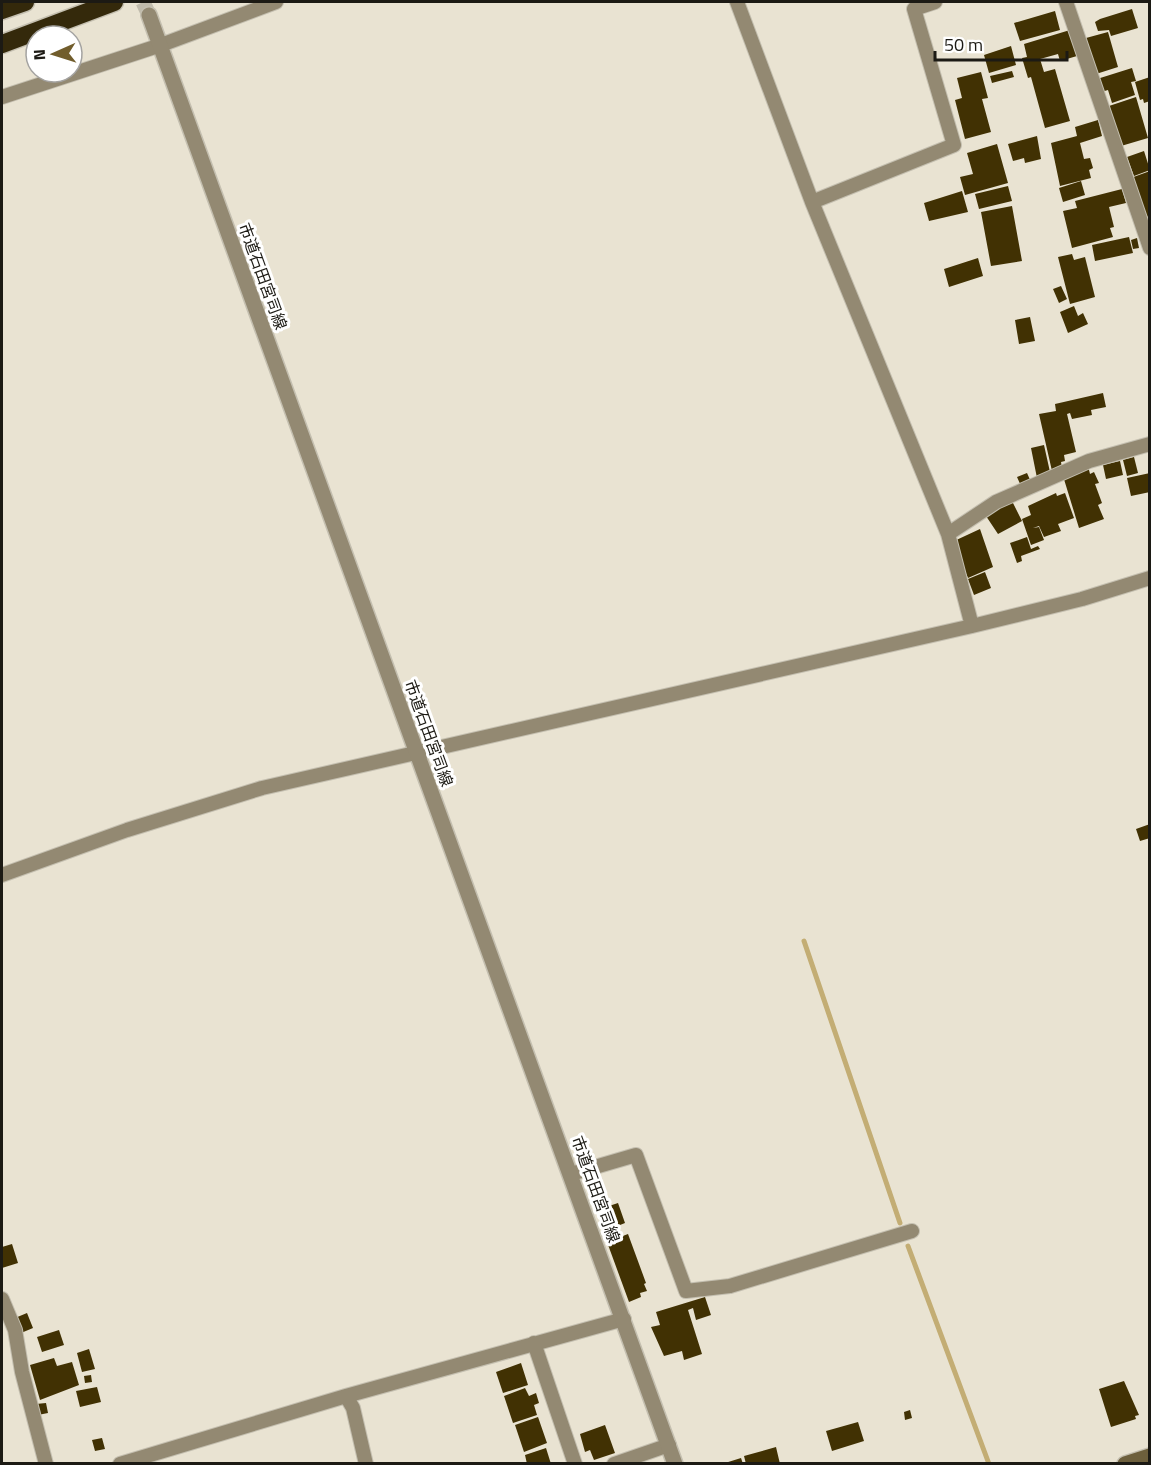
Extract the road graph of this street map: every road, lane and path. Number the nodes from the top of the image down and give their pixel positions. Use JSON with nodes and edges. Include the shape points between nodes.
{"nodes":[{"id":1,"x":25,"y":2,"type":"edge"},
{"id":2,"x":114,"y":2,"type":"edge"},
{"id":3,"x":276,"y":2,"type":"edge"},
{"id":4,"x":738,"y":2,"type":"edge"},
{"id":5,"x":935,"y":2,"type":"edge"},
{"id":6,"x":1066,"y":2,"type":"edge"},
{"id":7,"x":2,"y":10,"type":"edge"},
{"id":8,"x":149,"y":15,"type":"tunnel mouth"},
{"id":9,"x":2,"y":44,"type":"edge"},
{"id":10,"x":160,"y":45,"type":"junction"},
{"id":11,"x":2,"y":97,"type":"edge"},
{"id":12,"x":812,"y":202,"type":"junction"},
{"id":13,"x":1145,"y":225,"type":"edge"},
{"id":14,"x":1149,"y":248,"type":"edge"},
{"id":15,"x":1149,"y":444,"type":"edge"},
{"id":16,"x":948,"y":534,"type":"junction"},
{"id":17,"x":1149,"y":578,"type":"edge"},
{"id":18,"x":972,"y":626,"type":"junction"},
{"id":19,"x":416,"y":752,"type":"junction"},
{"id":20,"x":2,"y":875,"type":"edge"},
{"id":21,"x":571,"y":1174,"type":"junction"},
{"id":22,"x":912,"y":1231,"type":"dead end"},
{"id":23,"x":2,"y":1299,"type":"edge"},
{"id":24,"x":624,"y":1319,"type":"junction"},
{"id":25,"x":8,"y":1332,"type":"edge"},
{"id":26,"x":534,"y":1343,"type":"junction"},
{"id":27,"x":346,"y":1396,"type":"junction"},
{"id":28,"x":669,"y":1445,"type":"junction"},
{"id":29,"x":1149,"y":1456,"type":"edge"},
{"id":30,"x":46,"y":1464,"type":"edge"},
{"id":31,"x":120,"y":1464,"type":"edge"},
{"id":32,"x":366,"y":1464,"type":"edge"},
{"id":33,"x":575,"y":1464,"type":"edge"},
{"id":34,"x":614,"y":1464,"type":"edge"},
{"id":35,"x":675,"y":1464,"type":"edge"},
{"id":36,"x":1125,"y":1464,"type":"edge"}],
"edges":[{"from":1,"to":7,"type":"highway"},
{"from":2,"to":9,"type":"highway"},
{"from":3,"to":10,"type":"street"},
{"from":4,"to":12,"type":"street"},
{"from":5,"to":12,"type":"street","via":[[914,9],[954,145]]},
{"from":6,"to":13,"type":"street"},
{"from":8,"to":10,"type":"street","name":"市道石田宮司線"},
{"from":10,"to":11,"type":"street"},
{"from":10,"to":19,"type":"street","name":"市道石田宮司線"},
{"from":12,"to":16,"type":"street"},
{"from":13,"to":14,"type":"street"},
{"from":15,"to":16,"type":"street","via":[[1078,465],[996,502]]},
{"from":16,"to":18,"type":"street"},
{"from":17,"to":18,"type":"street"},
{"from":18,"to":19,"type":"street"},
{"from":19,"to":20,"type":"street","via":[[262,788]]},
{"from":19,"to":21,"type":"street","name":"市道石田宮司線"},
{"from":21,"to":22,"type":"street","via":[[636,1155],[686,1291],[730,1286]]},
{"from":21,"to":24,"type":"street","name":"市道石田宮司線"},
{"from":23,"to":25,"type":"street"},
{"from":24,"to":26,"type":"street"},
{"from":24,"to":28,"type":"street","name":"市道石田宮司線"},
{"from":25,"to":30,"type":"street"},
{"from":26,"to":27,"type":"street"},
{"from":26,"to":33,"type":"street"},
{"from":27,"to":31,"type":"street"},
{"from":27,"to":32,"type":"street"},
{"from":28,"to":34,"type":"street"},
{"from":28,"to":35,"type":"street","name":"市道石田宮司線"},
{"from":29,"to":36,"type":"main road"}]}
